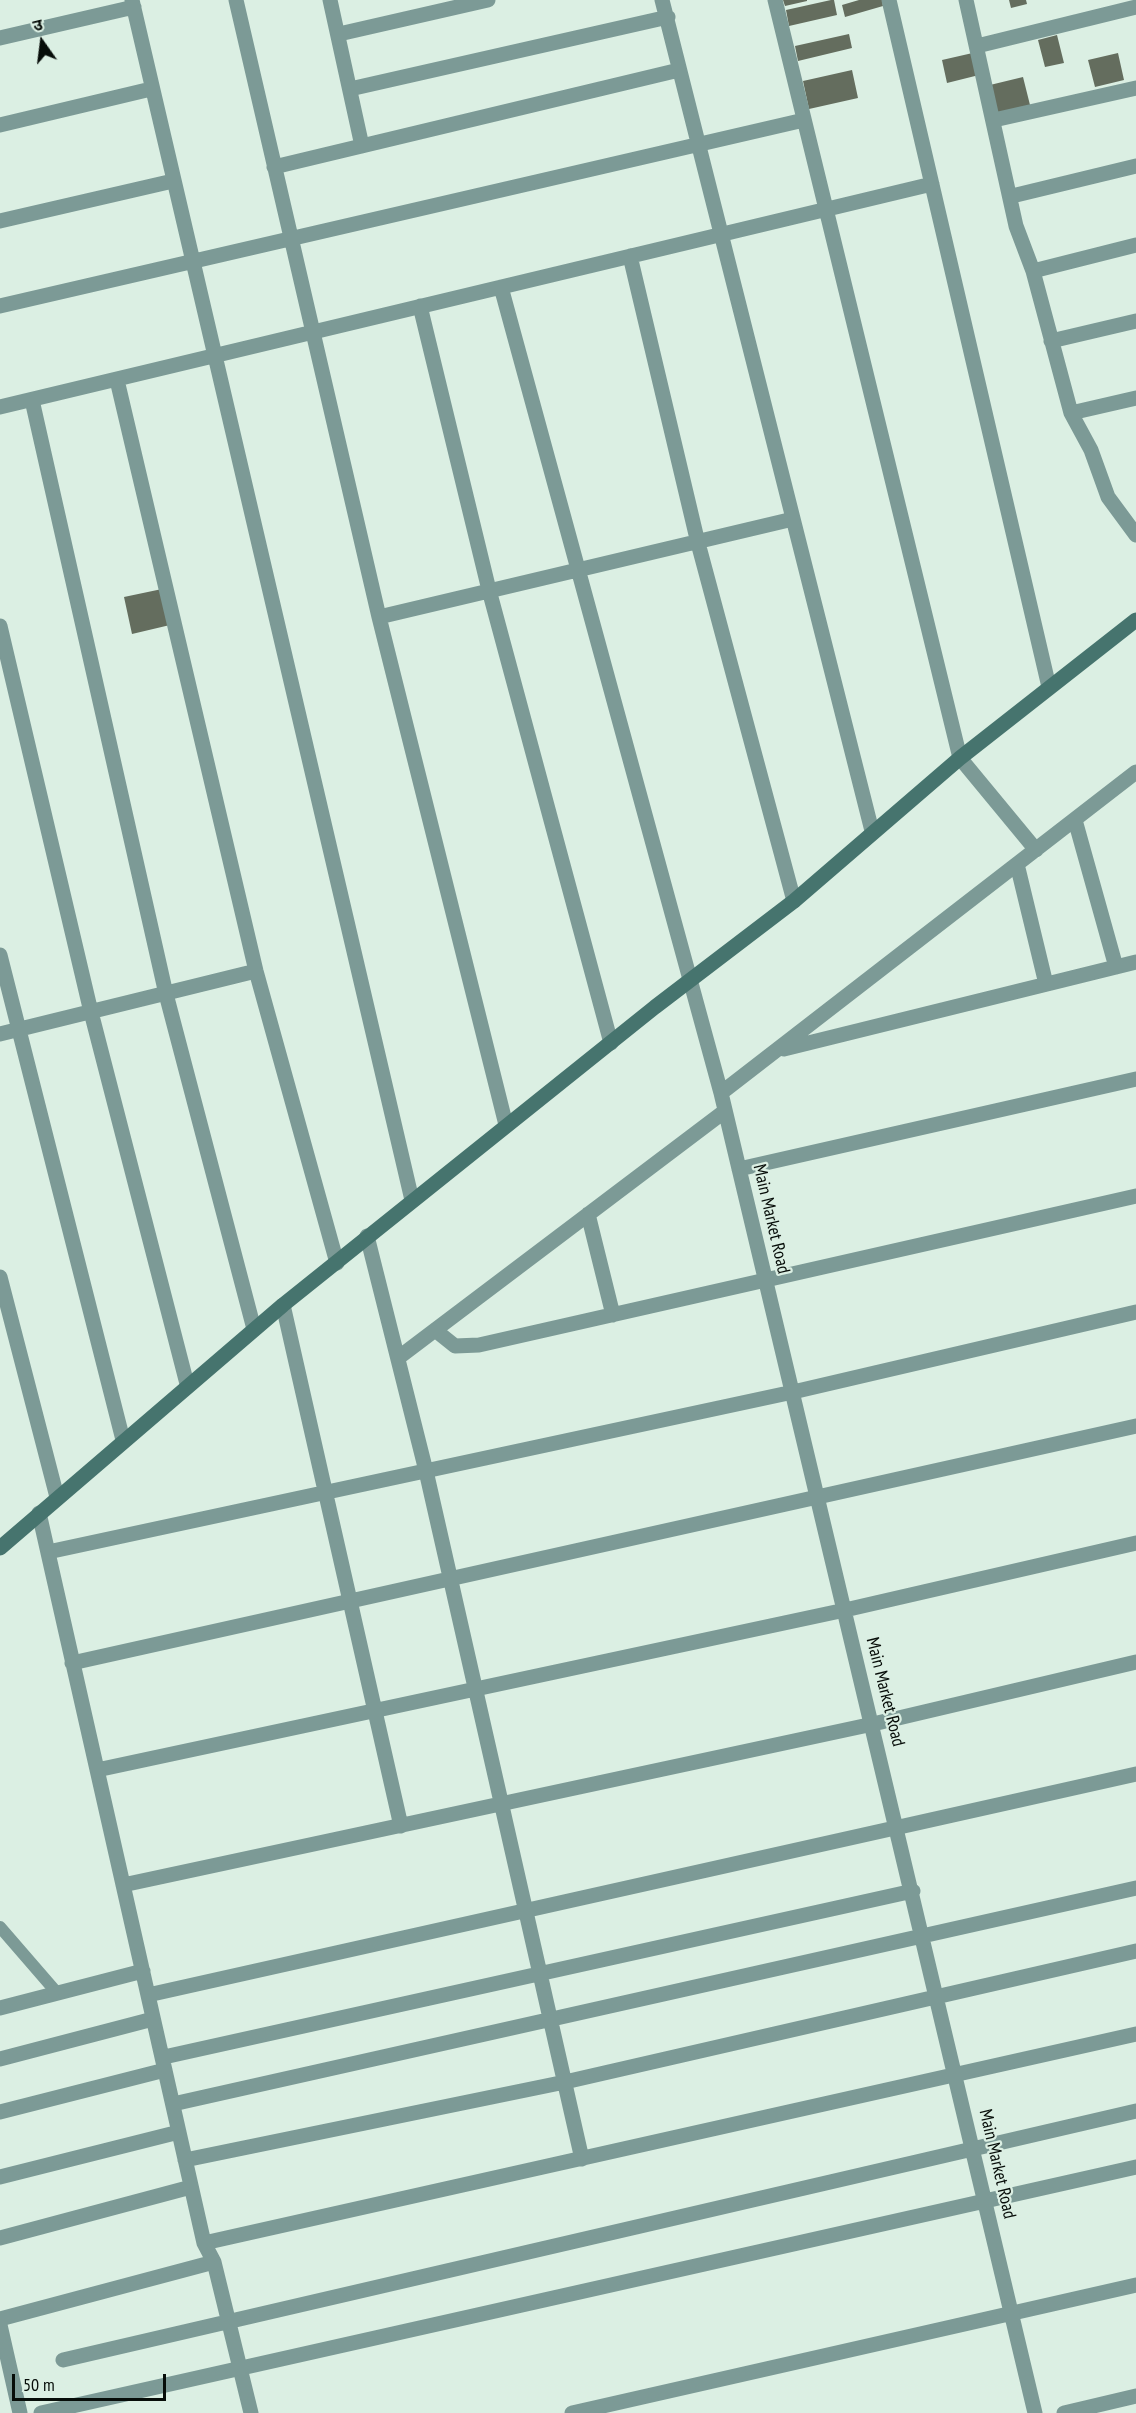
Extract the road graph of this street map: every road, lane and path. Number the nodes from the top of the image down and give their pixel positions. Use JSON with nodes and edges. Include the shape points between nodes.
{"nodes":[{"id":1,"x":236,"y":0,"type":"edge"},
{"id":2,"x":330,"y":0,"type":"edge"},
{"id":3,"x":488,"y":0,"type":"edge"},
{"id":4,"x":662,"y":0,"type":"edge"},
{"id":5,"x":775,"y":0,"type":"edge"},
{"id":6,"x":890,"y":0,"type":"edge"},
{"id":7,"x":966,"y":0,"type":"edge"},
{"id":8,"x":133,"y":4,"type":"edge"},
{"id":9,"x":1136,"y":8,"type":"edge"},
{"id":10,"x":668,"y":17,"type":"junction"},
{"id":11,"x":339,"y":34,"type":"junction"},
{"id":12,"x":0,"y":38,"type":"edge"},
{"id":13,"x":976,"y":46,"type":"junction"},
{"id":14,"x":679,"y":70,"type":"junction"},
{"id":15,"x":1136,"y":88,"type":"edge"},
{"id":16,"x":151,"y":89,"type":"junction"},
{"id":17,"x":350,"y":90,"type":"junction"},
{"id":18,"x":804,"y":120,"type":"junction"},
{"id":19,"x":994,"y":120,"type":"junction"},
{"id":20,"x":0,"y":125,"type":"edge"},
{"id":21,"x":698,"y":145,"type":"junction"},
{"id":22,"x":362,"y":146,"type":"junction"},
{"id":23,"x":1136,"y":166,"type":"edge"},
{"id":24,"x":274,"y":167,"type":"junction"},
{"id":25,"x":173,"y":181,"type":"junction"},
{"id":26,"x":932,"y":184,"type":"junction"},
{"id":27,"x":1012,"y":196,"type":"junction"},
{"id":28,"x":826,"y":209,"type":"junction"},
{"id":29,"x":0,"y":221,"type":"edge"},
{"id":30,"x":721,"y":234,"type":"junction"},
{"id":31,"x":291,"y":238,"type":"junction"},
{"id":32,"x":1136,"y":245,"type":"edge"},
{"id":33,"x":630,"y":256,"type":"junction"},
{"id":34,"x":192,"y":261,"type":"junction"},
{"id":35,"x":1033,"y":271,"type":"junction"},
{"id":36,"x":501,"y":287,"type":"junction"},
{"id":37,"x":0,"y":306,"type":"edge"},
{"id":38,"x":420,"y":306,"type":"junction"},
{"id":39,"x":1136,"y":321,"type":"edge"},
{"id":40,"x":313,"y":332,"type":"junction"},
{"id":41,"x":1051,"y":341,"type":"junction"},
{"id":42,"x":214,"y":355,"type":"junction"},
{"id":43,"x":117,"y":380,"type":"junction"},
{"id":44,"x":1136,"y":398,"type":"edge"},
{"id":45,"x":32,"y":400,"type":"junction"},
{"id":46,"x":0,"y":407,"type":"edge"},
{"id":47,"x":1071,"y":413,"type":"junction"},
{"id":48,"x":793,"y":519,"type":"junction"},
{"id":49,"x":1136,"y":535,"type":"edge"},
{"id":50,"x":698,"y":543,"type":"junction"},
{"id":51,"x":578,"y":570,"type":"junction"},
{"id":52,"x":489,"y":590,"type":"junction"},
{"id":53,"x":379,"y":617,"type":"junction"},
{"id":54,"x":1136,"y":620,"type":"edge"},
{"id":55,"x":0,"y":626,"type":"edge"},
{"id":56,"x":1049,"y":687,"type":"junction"},
{"id":57,"x":960,"y":758,"type":"junction"},
{"id":58,"x":1136,"y":772,"type":"edge"},
{"id":59,"x":1075,"y":820,"type":"junction"},
{"id":60,"x":872,"y":831,"type":"junction"},
{"id":61,"x":1036,"y":850,"type":"junction"},
{"id":62,"x":1017,"y":864,"type":"junction"},
{"id":63,"x":794,"y":900,"type":"junction"},
{"id":64,"x":0,"y":956,"type":"edge"},
{"id":65,"x":1136,"y":962,"type":"edge"},
{"id":66,"x":1116,"y":967,"type":"junction"},
{"id":67,"x":256,"y":971,"type":"junction"},
{"id":68,"x":690,"y":981,"type":"junction"},
{"id":69,"x":1046,"y":984,"type":"junction"},
{"id":70,"x":166,"y":994,"type":"junction"},
{"id":71,"x":91,"y":1012,"type":"junction"},
{"id":72,"x":18,"y":1030,"type":"junction"},
{"id":73,"x":0,"y":1034,"type":"edge"},
{"id":74,"x":611,"y":1043,"type":"junction"},
{"id":75,"x":778,"y":1050,"type":"junction"},
{"id":76,"x":1136,"y":1079,"type":"edge"},
{"id":77,"x":721,"y":1093,"type":"junction"},
{"id":78,"x":725,"y":1111,"type":"junction"},
{"id":79,"x":506,"y":1125,"type":"junction"},
{"id":80,"x":739,"y":1169,"type":"junction"},
{"id":81,"x":1136,"y":1196,"type":"edge"},
{"id":82,"x":412,"y":1200,"type":"junction"},
{"id":83,"x":588,"y":1214,"type":"junction"},
{"id":84,"x":367,"y":1236,"type":"junction"},
{"id":85,"x":337,"y":1263,"type":"junction"},
{"id":86,"x":0,"y":1277,"type":"edge"},
{"id":87,"x":766,"y":1281,"type":"junction"},
{"id":88,"x":283,"y":1305,"type":"junction"},
{"id":89,"x":1136,"y":1312,"type":"edge"},
{"id":90,"x":613,"y":1315,"type":"junction"},
{"id":91,"x":254,"y":1329,"type":"junction"},
{"id":92,"x":435,"y":1330,"type":"junction"},
{"id":93,"x":398,"y":1358,"type":"junction"},
{"id":94,"x":187,"y":1384,"type":"junction"},
{"id":95,"x":793,"y":1392,"type":"junction"},
{"id":96,"x":1136,"y":1426,"type":"edge"},
{"id":97,"x":123,"y":1440,"type":"junction"},
{"id":98,"x":426,"y":1471,"type":"junction"},
{"id":99,"x":325,"y":1492,"type":"junction"},
{"id":100,"x":57,"y":1497,"type":"junction"},
{"id":101,"x":818,"y":1499,"type":"junction"},
{"id":102,"x":39,"y":1513,"type":"junction"},
{"id":103,"x":1,"y":1543,"type":"edge"},
{"id":104,"x":1136,"y":1543,"type":"edge"},
{"id":105,"x":48,"y":1552,"type":"junction"},
{"id":106,"x":451,"y":1579,"type":"junction"},
{"id":107,"x":350,"y":1601,"type":"junction"},
{"id":108,"x":845,"y":1610,"type":"junction"},
{"id":109,"x":1136,"y":1662,"type":"edge"},
{"id":110,"x":72,"y":1663,"type":"junction"},
{"id":111,"x":476,"y":1689,"type":"junction"},
{"id":112,"x":375,"y":1711,"type":"junction"},
{"id":113,"x":873,"y":1724,"type":"junction"},
{"id":114,"x":97,"y":1770,"type":"junction"},
{"id":115,"x":1136,"y":1774,"type":"edge"},
{"id":116,"x":502,"y":1804,"type":"junction"},
{"id":117,"x":401,"y":1826,"type":"junction"},
{"id":118,"x":898,"y":1828,"type":"junction"},
{"id":119,"x":123,"y":1886,"type":"junction"},
{"id":120,"x":1136,"y":1888,"type":"edge"},
{"id":121,"x":913,"y":1890,"type":"junction"},
{"id":122,"x":526,"y":1911,"type":"junction"},
{"id":123,"x":0,"y":1927,"type":"edge"},
{"id":124,"x":924,"y":1936,"type":"junction"},
{"id":125,"x":1136,"y":1951,"type":"edge"},
{"id":126,"x":142,"y":1971,"type":"junction"},
{"id":127,"x":540,"y":1976,"type":"junction"},
{"id":128,"x":58,"y":1994,"type":"junction"},
{"id":129,"x":148,"y":1995,"type":"junction"},
{"id":130,"x":938,"y":1996,"type":"junction"},
{"id":131,"x":0,"y":2008,"type":"edge"},
{"id":132,"x":153,"y":2019,"type":"junction"},
{"id":133,"x":550,"y":2020,"type":"junction"},
{"id":134,"x":1136,"y":2034,"type":"edge"},
{"id":135,"x":0,"y":2059,"type":"edge"},
{"id":136,"x":164,"y":2064,"type":"junction"},
{"id":137,"x":957,"y":2075,"type":"junction"},
{"id":138,"x":565,"y":2082,"type":"junction"},
{"id":139,"x":173,"y":2104,"type":"junction"},
{"id":140,"x":1136,"y":2111,"type":"edge"},
{"id":141,"x":0,"y":2112,"type":"edge"},
{"id":142,"x":179,"y":2132,"type":"junction"},
{"id":143,"x":974,"y":2150,"type":"junction"},
{"id":144,"x":582,"y":2159,"type":"junction"},
{"id":145,"x":185,"y":2160,"type":"junction"},
{"id":146,"x":1136,"y":2167,"type":"edge"},
{"id":147,"x":0,"y":2177,"type":"edge"},
{"id":148,"x":191,"y":2187,"type":"junction"},
{"id":149,"x":986,"y":2201,"type":"junction"},
{"id":150,"x":0,"y":2238,"type":"edge"},
{"id":151,"x":204,"y":2243,"type":"junction"},
{"id":152,"x":214,"y":2262,"type":"junction"},
{"id":153,"x":1136,"y":2285,"type":"edge"},
{"id":154,"x":1012,"y":2314,"type":"junction"},
{"id":155,"x":0,"y":2319,"type":"edge"},
{"id":156,"x":229,"y":2320,"type":"junction"},
{"id":157,"x":0,"y":2325,"type":"edge"},
{"id":158,"x":63,"y":2360,"type":"dead end"},
{"id":159,"x":241,"y":2368,"type":"junction"},
{"id":160,"x":1136,"y":2396,"type":"edge"},
{"id":161,"x":20,"y":2413,"type":"edge"},
{"id":162,"x":41,"y":2413,"type":"edge"},
{"id":163,"x":251,"y":2413,"type":"edge"},
{"id":164,"x":573,"y":2413,"type":"edge"},
{"id":165,"x":1035,"y":2413,"type":"edge"},
{"id":166,"x":1064,"y":2413,"type":"edge"}],
"edges":[{"from":1,"to":24,"type":"street"},
{"from":2,"to":11,"type":"street"},
{"from":3,"to":11,"type":"street"},
{"from":4,"to":10,"type":"street"},
{"from":5,"to":18,"type":"street"},
{"from":6,"to":26,"type":"street"},
{"from":7,"to":13,"type":"street"},
{"from":8,"to":12,"type":"street"},
{"from":8,"to":16,"type":"street"},
{"from":9,"to":13,"type":"street"},
{"from":10,"to":14,"type":"street"},
{"from":10,"to":17,"type":"street"},
{"from":11,"to":17,"type":"street"},
{"from":13,"to":19,"type":"street"},
{"from":14,"to":21,"type":"street"},
{"from":14,"to":22,"type":"street"},
{"from":15,"to":19,"type":"street"},
{"from":16,"to":20,"type":"street"},
{"from":16,"to":25,"type":"street"},
{"from":17,"to":22,"type":"street"},
{"from":18,"to":21,"type":"street"},
{"from":18,"to":28,"type":"street"},
{"from":19,"to":27,"type":"street"},
{"from":21,"to":30,"type":"street"},
{"from":21,"to":31,"type":"street"},
{"from":22,"to":24,"type":"street"},
{"from":23,"to":27,"type":"street"},
{"from":24,"to":31,"type":"street"},
{"from":25,"to":29,"type":"street"},
{"from":25,"to":34,"type":"street"},
{"from":26,"to":28,"type":"street"},
{"from":26,"to":56,"type":"street"},
{"from":27,"to":35,"type":"street","via":[[1016,226]]},
{"from":28,"to":30,"type":"street"},
{"from":28,"to":57,"type":"street"},
{"from":30,"to":33,"type":"street"},
{"from":30,"to":48,"type":"street"},
{"from":31,"to":34,"type":"street"},
{"from":31,"to":40,"type":"street"},
{"from":32,"to":35,"type":"street"},
{"from":33,"to":36,"type":"street"},
{"from":33,"to":50,"type":"street"},
{"from":34,"to":37,"type":"street"},
{"from":34,"to":42,"type":"street"},
{"from":35,"to":41,"type":"street"},
{"from":36,"to":38,"type":"street"},
{"from":36,"to":51,"type":"street","name":"Main Market Road"},
{"from":38,"to":40,"type":"street"},
{"from":38,"to":52,"type":"street"},
{"from":39,"to":41,"type":"street"},
{"from":40,"to":42,"type":"street"},
{"from":40,"to":53,"type":"street"},
{"from":41,"to":47,"type":"street"},
{"from":42,"to":43,"type":"street"},
{"from":42,"to":82,"type":"street"},
{"from":43,"to":45,"type":"street"},
{"from":43,"to":67,"type":"street"},
{"from":44,"to":47,"type":"street"},
{"from":45,"to":46,"type":"street"},
{"from":45,"to":70,"type":"street"},
{"from":47,"to":49,"type":"street","via":[[1091,450],[1108,497]]},
{"from":48,"to":50,"type":"street"},
{"from":48,"to":60,"type":"street"},
{"from":50,"to":51,"type":"street"},
{"from":50,"to":63,"type":"street"},
{"from":51,"to":52,"type":"street"},
{"from":51,"to":68,"type":"street","name":"Main Market Road"},
{"from":52,"to":53,"type":"street"},
{"from":52,"to":74,"type":"street"},
{"from":53,"to":79,"type":"street"},
{"from":54,"to":56,"type":"street"},
{"from":55,"to":71,"type":"street"},
{"from":56,"to":57,"type":"street"},
{"from":57,"to":60,"type":"street"},
{"from":57,"to":61,"type":"street"},
{"from":58,"to":59,"type":"street"},
{"from":59,"to":61,"type":"street"},
{"from":59,"to":66,"type":"street"},
{"from":60,"to":63,"type":"street"},
{"from":61,"to":62,"type":"street"},
{"from":62,"to":69,"type":"street"},
{"from":62,"to":75,"type":"street"},
{"from":63,"to":68,"type":"street"},
{"from":64,"to":72,"type":"street"},
{"from":65,"to":66,"type":"street"},
{"from":66,"to":69,"type":"street"},
{"from":67,"to":70,"type":"street"},
{"from":67,"to":85,"type":"street"},
{"from":68,"to":74,"type":"street"},
{"from":68,"to":77,"type":"street","name":"Main Market Road"},
{"from":69,"to":75,"type":"street"},
{"from":70,"to":71,"type":"street"},
{"from":70,"to":91,"type":"street"},
{"from":71,"to":72,"type":"street"},
{"from":71,"to":94,"type":"street"},
{"from":72,"to":73,"type":"street"},
{"from":72,"to":97,"type":"street"},
{"from":74,"to":79,"type":"street"},
{"from":75,"to":77,"type":"street"},
{"from":76,"to":80,"type":"street"},
{"from":77,"to":78,"type":"street","name":"Main Market Road"},
{"from":78,"to":80,"type":"street","name":"Main Market Road"},
{"from":78,"to":83,"type":"street"},
{"from":79,"to":82,"type":"street"},
{"from":80,"to":87,"type":"street","name":"Main Market Road"},
{"from":81,"to":87,"type":"street"},
{"from":82,"to":84,"type":"street"},
{"from":83,"to":90,"type":"street"},
{"from":83,"to":92,"type":"street"},
{"from":84,"to":85,"type":"street"},
{"from":84,"to":93,"type":"street"},
{"from":85,"to":88,"type":"street"},
{"from":86,"to":100,"type":"street"},
{"from":87,"to":90,"type":"street"},
{"from":87,"to":95,"type":"street","name":"Main Market Road"},
{"from":88,"to":91,"type":"street"},
{"from":88,"to":99,"type":"street"},
{"from":89,"to":95,"type":"street"},
{"from":90,"to":92,"type":"street","via":[[464,1347],[447,1342]]},
{"from":91,"to":94,"type":"street"},
{"from":92,"to":93,"type":"street"},
{"from":93,"to":98,"type":"street"},
{"from":94,"to":97,"type":"street"},
{"from":95,"to":98,"type":"street"},
{"from":95,"to":101,"type":"street","name":"Main Market Road"},
{"from":96,"to":101,"type":"street"},
{"from":97,"to":100,"type":"street"},
{"from":98,"to":99,"type":"street"},
{"from":98,"to":106,"type":"street"},
{"from":99,"to":105,"type":"street"},
{"from":99,"to":107,"type":"street"},
{"from":100,"to":102,"type":"street"},
{"from":101,"to":106,"type":"street"},
{"from":101,"to":108,"type":"street","name":"Main Market Road"},
{"from":102,"to":103,"type":"street"},
{"from":102,"to":105,"type":"street"},
{"from":104,"to":108,"type":"street"},
{"from":105,"to":110,"type":"street"},
{"from":106,"to":107,"type":"street"},
{"from":106,"to":111,"type":"street"},
{"from":107,"to":110,"type":"street"},
{"from":107,"to":112,"type":"street"},
{"from":108,"to":111,"type":"street"},
{"from":108,"to":113,"type":"street","name":"Main Market Road"},
{"from":109,"to":113,"type":"street"},
{"from":110,"to":114,"type":"street"},
{"from":111,"to":112,"type":"street"},
{"from":111,"to":116,"type":"street"},
{"from":112,"to":114,"type":"street"},
{"from":112,"to":117,"type":"street"},
{"from":113,"to":116,"type":"street"},
{"from":113,"to":118,"type":"street","name":"Main Market Road"},
{"from":114,"to":119,"type":"street"},
{"from":115,"to":118,"type":"street"},
{"from":116,"to":117,"type":"street"},
{"from":116,"to":122,"type":"street"},
{"from":117,"to":119,"type":"street"},
{"from":118,"to":121,"type":"street","name":"Main Market Road"},
{"from":118,"to":122,"type":"street"},
{"from":119,"to":126,"type":"street"},
{"from":120,"to":124,"type":"street"},
{"from":121,"to":124,"type":"street","name":"Main Market Road"},
{"from":121,"to":127,"type":"street"},
{"from":122,"to":127,"type":"street"},
{"from":122,"to":129,"type":"street"},
{"from":123,"to":128,"type":"lane"},
{"from":124,"to":130,"type":"street","name":"Main Market Road"},
{"from":124,"to":133,"type":"street"},
{"from":125,"to":130,"type":"street"},
{"from":126,"to":128,"type":"street"},
{"from":126,"to":129,"type":"street"},
{"from":127,"to":133,"type":"street"},
{"from":127,"to":136,"type":"street"},
{"from":128,"to":131,"type":"street"},
{"from":129,"to":132,"type":"street"},
{"from":130,"to":137,"type":"street","name":"Main Market Road"},
{"from":130,"to":138,"type":"street"},
{"from":132,"to":135,"type":"street"},
{"from":132,"to":136,"type":"street"},
{"from":133,"to":138,"type":"street"},
{"from":133,"to":139,"type":"street"},
{"from":134,"to":137,"type":"street"},
{"from":136,"to":139,"type":"street"},
{"from":136,"to":141,"type":"street"},
{"from":137,"to":143,"type":"street","name":"Main Market Road"},
{"from":137,"to":144,"type":"street"},
{"from":138,"to":144,"type":"street"},
{"from":138,"to":145,"type":"street"},
{"from":139,"to":142,"type":"street"},
{"from":140,"to":143,"type":"street"},
{"from":142,"to":145,"type":"street"},
{"from":142,"to":147,"type":"street"},
{"from":143,"to":149,"type":"street","name":"Main Market Road"},
{"from":143,"to":156,"type":"street"},
{"from":144,"to":151,"type":"street"},
{"from":145,"to":148,"type":"street"},
{"from":146,"to":149,"type":"street"},
{"from":148,"to":150,"type":"street"},
{"from":148,"to":151,"type":"street"},
{"from":149,"to":154,"type":"street","name":"Main Market Road"},
{"from":149,"to":159,"type":"street"},
{"from":151,"to":152,"type":"street"},
{"from":152,"to":155,"type":"street"},
{"from":152,"to":156,"type":"street"},
{"from":153,"to":154,"type":"street"},
{"from":154,"to":164,"type":"street"},
{"from":154,"to":165,"type":"street","name":"Main Market Road"},
{"from":156,"to":158,"type":"street"},
{"from":156,"to":159,"type":"street"},
{"from":157,"to":161,"type":"street"},
{"from":159,"to":162,"type":"street"},
{"from":159,"to":163,"type":"street"},
{"from":160,"to":166,"type":"street"}]}
